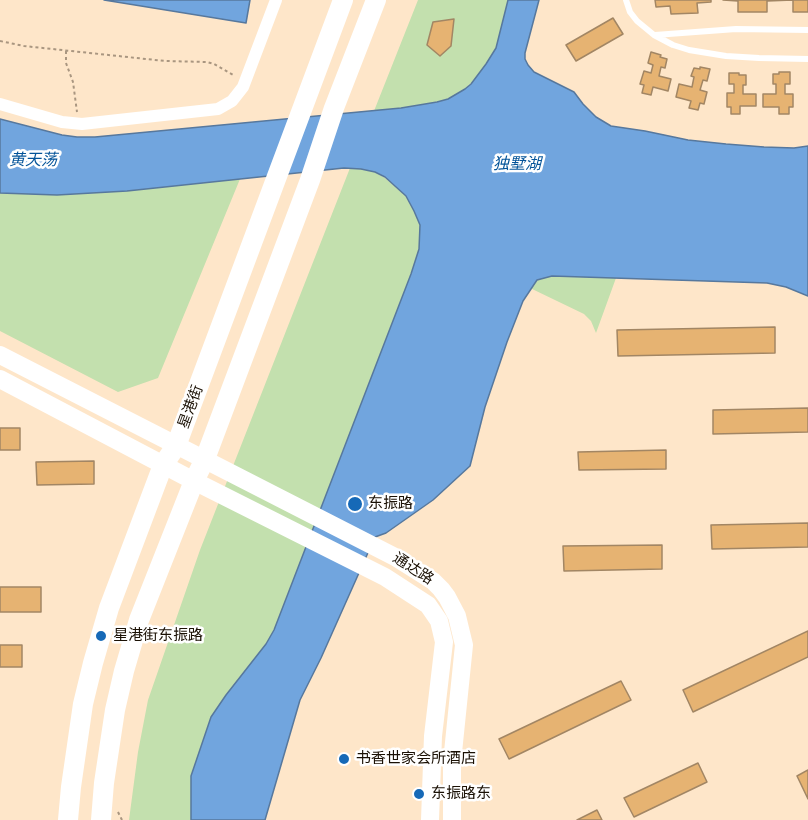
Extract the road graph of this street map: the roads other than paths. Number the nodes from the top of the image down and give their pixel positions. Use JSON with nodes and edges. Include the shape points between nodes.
{"nodes":[{"id":1,"x":276,"y":0,"type":"edge"},
{"id":2,"x":343,"y":0,"type":"edge"},
{"id":3,"x":376,"y":0,"type":"edge"},
{"id":4,"x":626,"y":0,"type":"edge"},
{"id":5,"x":808,"y":30,"type":"edge"},
{"id":6,"x":654,"y":35,"type":"junction"},
{"id":7,"x":808,"y":59,"type":"edge"},
{"id":8,"x":0,"y":104,"type":"edge"},
{"id":9,"x":0,"y":355,"type":"edge"},
{"id":10,"x":0,"y":379,"type":"edge"},
{"id":11,"x":176,"y":446,"type":"junction"},
{"id":12,"x":205,"y":459,"type":"junction"},
{"id":13,"x":164,"y":465,"type":"junction"},
{"id":14,"x":194,"y":481,"type":"junction"},
{"id":15,"x":68,"y":820,"type":"edge"},
{"id":16,"x":101,"y":820,"type":"edge"},
{"id":17,"x":430,"y":820,"type":"edge"},
{"id":18,"x":452,"y":820,"type":"edge"}],
"edges":[{"from":1,"to":8,"type":"street","via":[[245,82],[238,95],[218,109],[78,124]]},
{"from":2,"to":11,"type":"main road","name":"星港街"},
{"from":3,"to":12,"type":"main road","name":"星港街"},
{"from":4,"to":6,"type":"lane","via":[[637,21]]},
{"from":5,"to":6,"type":"lane","via":[[736,29]]},
{"from":6,"to":7,"type":"lane","via":[[673,45],[708,54]]},
{"from":9,"to":11,"type":"main road"},
{"from":10,"to":13,"type":"main road"},
{"from":11,"to":12,"type":"main road"},
{"from":11,"to":13,"type":"main road","name":"星港街"},
{"from":12,"to":14,"type":"main road","name":"星港街"},
{"from":12,"to":18,"type":"main road","name":"通达路","via":[[395,557],[441,589],[454,609],[463,639],[452,762]]},
{"from":13,"to":14,"type":"main road"},
{"from":13,"to":15,"type":"main road","name":"星港街","via":[[93,663]]},
{"from":14,"to":16,"type":"main road","name":"星港街","via":[[139,620],[124,671],[112,729]]},
{"from":14,"to":17,"type":"main road","name":"通达路","via":[[385,577],[428,605],[439,621],[444,647],[432,745]]}]}
